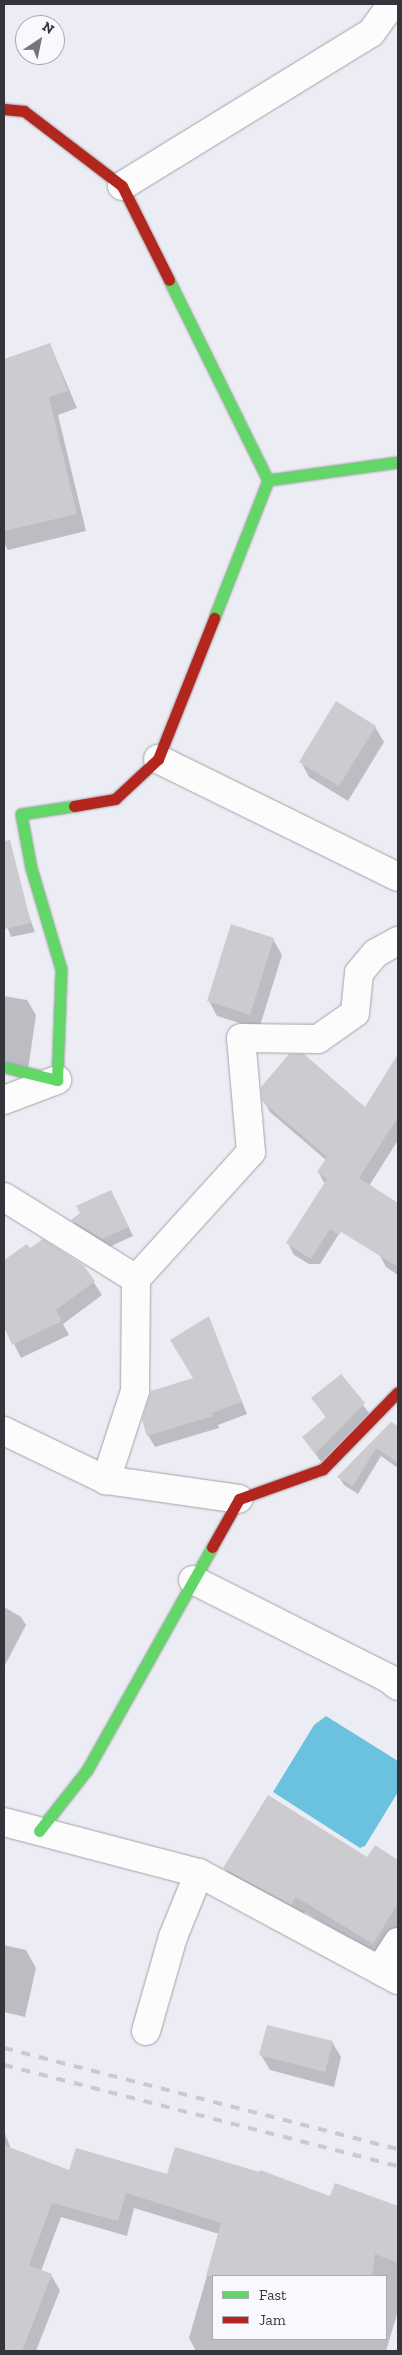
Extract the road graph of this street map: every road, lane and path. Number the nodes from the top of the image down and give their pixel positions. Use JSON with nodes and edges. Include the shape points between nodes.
{"nodes":[{"id":1,"x":392,"y":4,"type":"edge"},
{"id":2,"x":4,"y":109,"type":"edge"},
{"id":3,"x":122,"y":186,"type":"junction"},
{"id":4,"x":398,"y":462,"type":"edge"},
{"id":5,"x":268,"y":480,"type":"junction"},
{"id":6,"x":158,"y":759,"type":"junction"},
{"id":7,"x":398,"y":877,"type":"edge"},
{"id":8,"x":398,"y":941,"type":"edge"},
{"id":9,"x":4,"y":1067,"type":"edge"},
{"id":10,"x":56,"y":1080,"type":"junction"},
{"id":11,"x":4,"y":1100,"type":"edge"},
{"id":12,"x":4,"y":1197,"type":"edge"},
{"id":13,"x":136,"y":1279,"type":"junction"},
{"id":14,"x":398,"y":1392,"type":"edge"},
{"id":15,"x":4,"y":1431,"type":"edge"},
{"id":16,"x":106,"y":1480,"type":"junction"},
{"id":17,"x":239,"y":1499,"type":"junction"},
{"id":18,"x":193,"y":1580,"type":"junction"},
{"id":19,"x":398,"y":1686,"type":"edge"},
{"id":20,"x":4,"y":1822,"type":"edge"},
{"id":21,"x":39,"y":1831,"type":"junction"},
{"id":22,"x":199,"y":1873,"type":"junction"},
{"id":23,"x":398,"y":1942,"type":"edge"},
{"id":24,"x":390,"y":1974,"type":"edge"},
{"id":25,"x":146,"y":2031,"type":"dead end"}],
"edges":[{"from":1,"to":3,"type":"street","via":[[371,33]]},
{"from":2,"to":3,"type":"street","via":[[24,111]]},
{"from":3,"to":5,"type":"street"},
{"from":4,"to":5,"type":"street"},
{"from":5,"to":6,"type":"street"},
{"from":6,"to":7,"type":"street"},
{"from":6,"to":10,"type":"street","via":[[115,799],[21,814],[31,868],[61,969]]},
{"from":8,"to":13,"type":"street","via":[[376,953],[359,973],[356,1013],[318,1039],[241,1038],[251,1152]]},
{"from":9,"to":10,"type":"street"},
{"from":10,"to":11,"type":"street"},
{"from":12,"to":13,"type":"street"},
{"from":13,"to":16,"type":"street","via":[[135,1392]]},
{"from":14,"to":17,"type":"street","via":[[323,1469]]},
{"from":15,"to":16,"type":"street"},
{"from":16,"to":17,"type":"street"},
{"from":17,"to":18,"type":"street"},
{"from":18,"to":19,"type":"street","via":[[388,1678]]},
{"from":18,"to":21,"type":"street","via":[[87,1770]]},
{"from":20,"to":21,"type":"street"},
{"from":21,"to":22,"type":"street"},
{"from":22,"to":24,"type":"street"},
{"from":22,"to":25,"type":"street","via":[[173,1937]]},
{"from":23,"to":24,"type":"street"}]}
